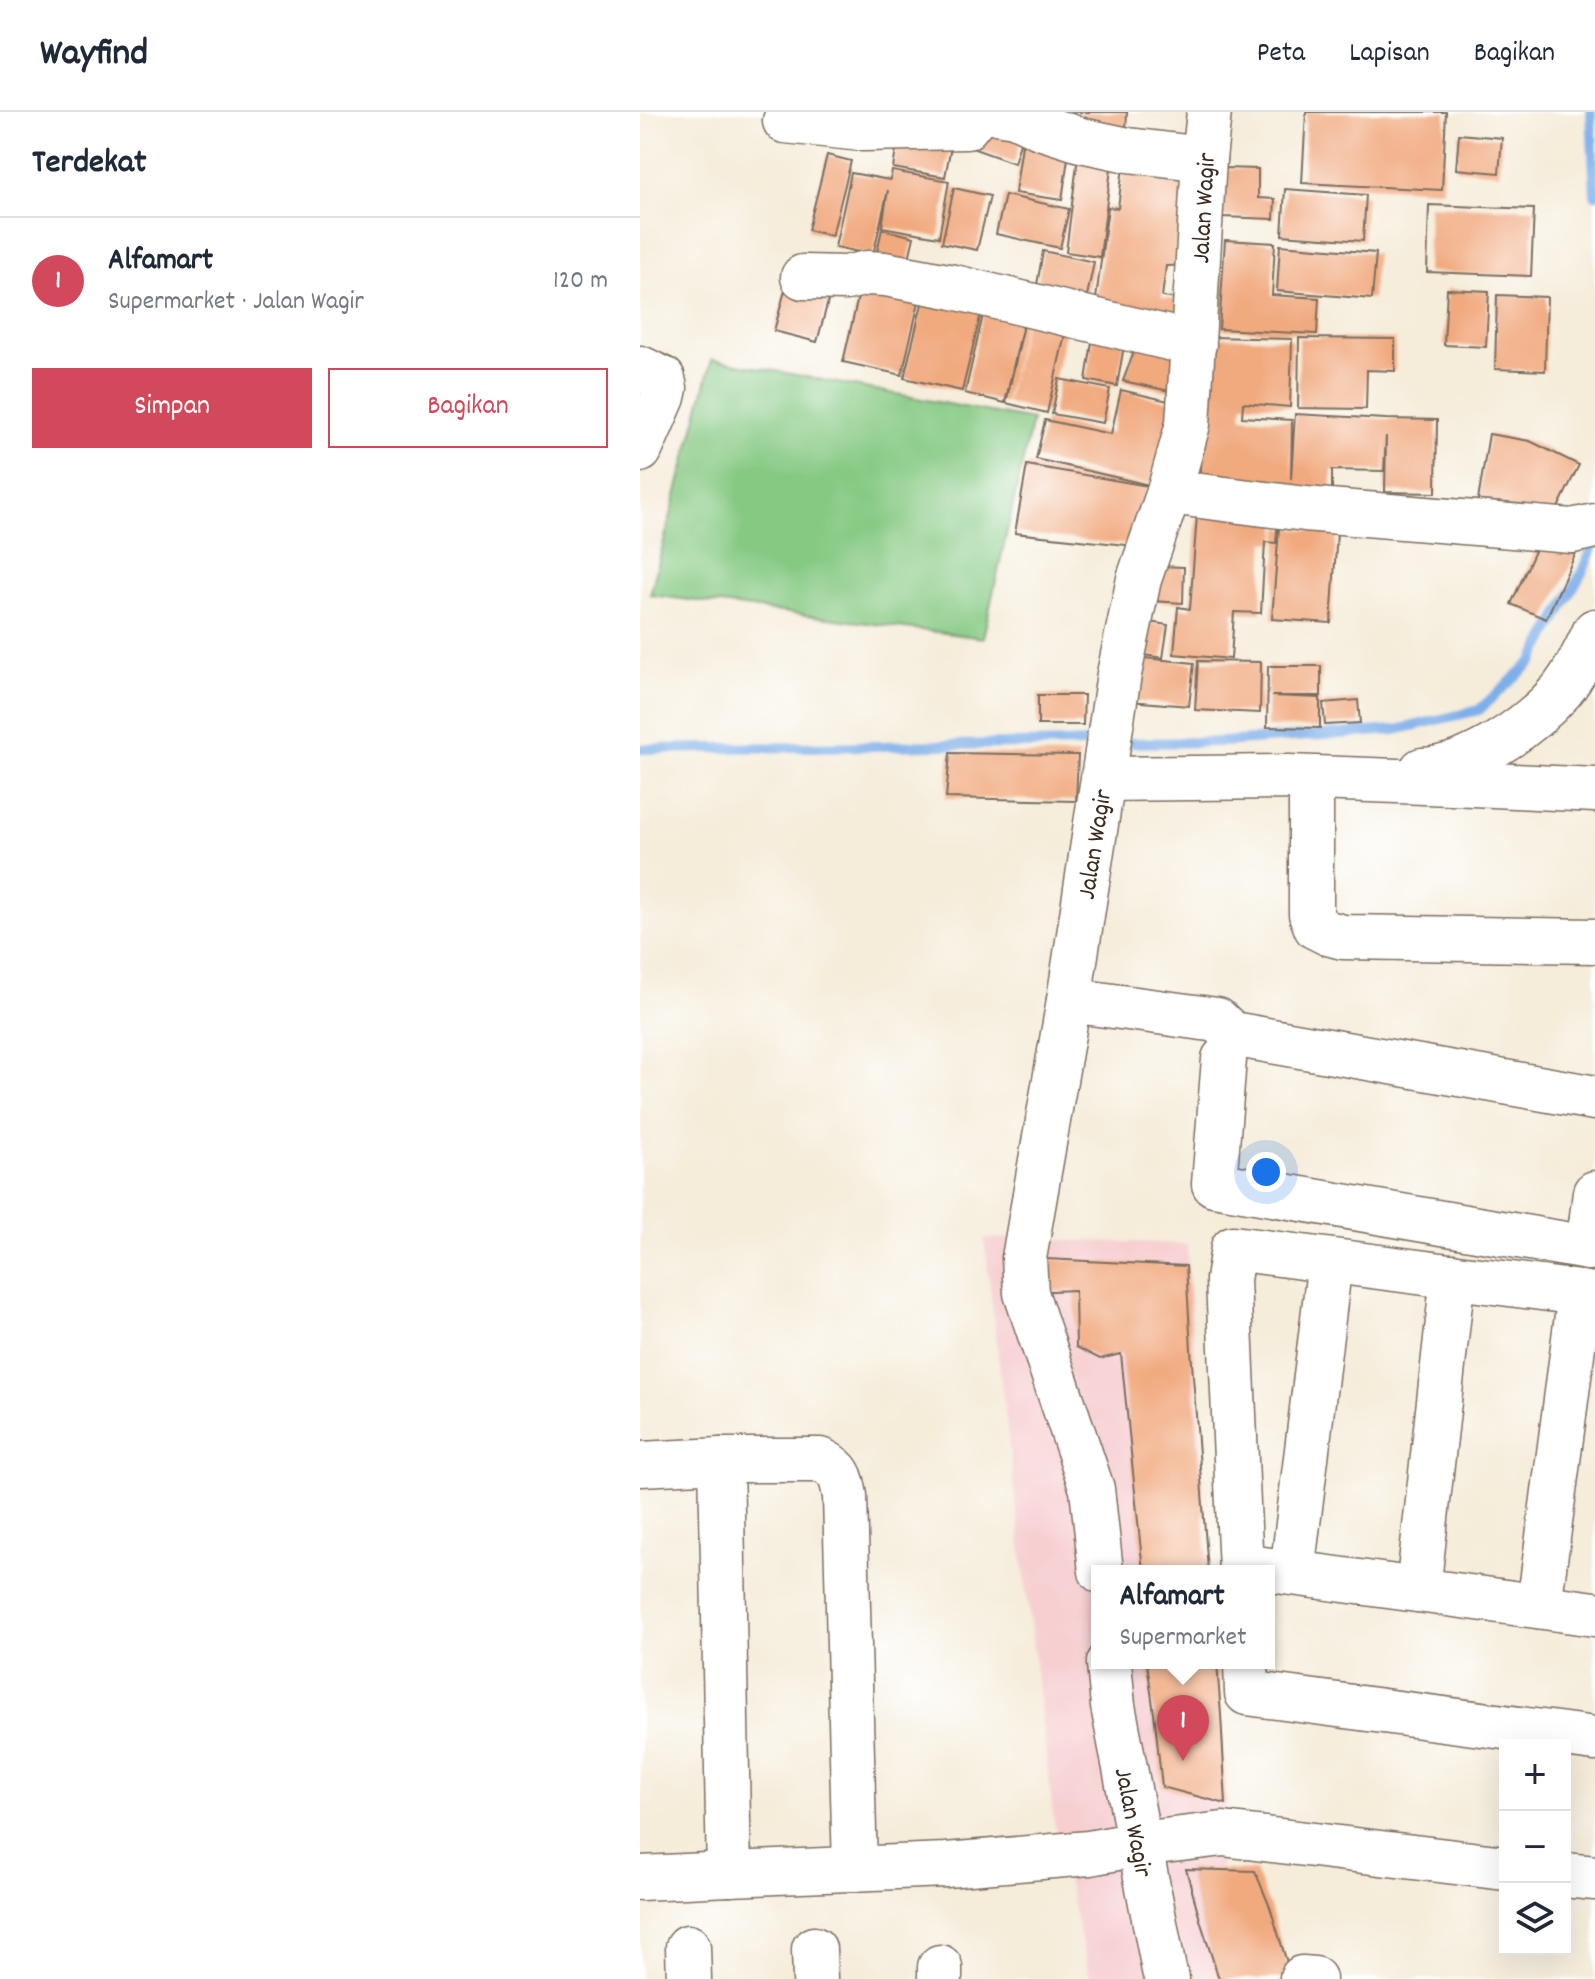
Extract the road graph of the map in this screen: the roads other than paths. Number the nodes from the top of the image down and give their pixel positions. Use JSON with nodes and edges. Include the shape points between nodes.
{"nodes":[{"id":1,"x":978,"y":112,"type":"edge"},
{"id":2,"x":997,"y":112,"type":"edge"},
{"id":3,"x":1209,"y":112,"type":"edge"},
{"id":4,"x":785,"y":121,"type":"dead end"},
{"id":5,"x":1204,"y":159,"type":"junction"},
{"id":6,"x":803,"y":277,"type":"dead end"},
{"id":7,"x":1194,"y":344,"type":"junction"},
{"id":8,"x":640,"y":368,"type":"edge"},
{"id":9,"x":640,"y":450,"type":"edge"},
{"id":10,"x":1169,"y":492,"type":"junction"},
{"id":11,"x":1594,"y":526,"type":"edge"},
{"id":12,"x":1595,"y":631,"type":"edge"},
{"id":13,"x":1104,"y":773,"type":"junction"},
{"id":14,"x":1300,"y":778,"type":"junction"},
{"id":15,"x":1595,"y":790,"type":"edge"},
{"id":16,"x":1595,"y":941,"type":"edge"},
{"id":17,"x":1069,"y":1000,"type":"junction"},
{"id":18,"x":1220,"y":1040,"type":"junction"},
{"id":19,"x":1595,"y":1074,"type":"edge"},
{"id":20,"x":1595,"y":1098,"type":"edge"},
{"id":21,"x":1595,"y":1193,"type":"edge"},
{"id":22,"x":1592,"y":1249,"type":"edge"},
{"id":23,"x":1330,"y":1261,"type":"junction"},
{"id":24,"x":1453,"y":1276,"type":"junction"},
{"id":25,"x":1588,"y":1294,"type":"edge"},
{"id":26,"x":721,"y":1460,"type":"junction"},
{"id":27,"x":640,"y":1464,"type":"edge"},
{"id":28,"x":1100,"y":1565,"type":"edge"},
{"id":29,"x":1241,"y":1565,"type":"edge"},
{"id":30,"x":1275,"y":1571,"type":"edge"},
{"id":31,"x":1292,"y":1573,"type":"junction"},
{"id":32,"x":1418,"y":1590,"type":"junction"},
{"id":33,"x":1539,"y":1606,"type":"junction"},
{"id":34,"x":1595,"y":1614,"type":"edge"},
{"id":35,"x":1110,"y":1669,"type":"edge"},
{"id":36,"x":1246,"y":1669,"type":"edge"},
{"id":37,"x":1595,"y":1739,"type":"edge"},
{"id":38,"x":1139,"y":1844,"type":"junction"},
{"id":39,"x":1499,"y":1867,"type":"edge"},
{"id":40,"x":855,"y":1869,"type":"junction"},
{"id":41,"x":729,"y":1874,"type":"junction"},
{"id":42,"x":1571,"y":1876,"type":"edge"},
{"id":43,"x":640,"y":1878,"type":"edge"},
{"id":44,"x":1595,"y":1878,"type":"edge"},
{"id":45,"x":1167,"y":1979,"type":"edge"}],
"edges":[{"from":1,"to":4,"type":"street","via":[[966,127],[862,129]]},
{"from":2,"to":5,"type":"street","via":[[1081,140]]},
{"from":3,"to":5,"type":"street","name":"Jalan Wagir"},
{"from":5,"to":7,"type":"street","name":"Jalan Wagir"},
{"from":6,"to":7,"type":"street","via":[[885,274]]},
{"from":7,"to":10,"type":"street","name":"Jalan Wagir","via":[[1188,424]]},
{"from":8,"to":9,"type":"street","via":[[663,379],[665,388]]},
{"from":10,"to":11,"type":"street","via":[[1572,531]]},
{"from":10,"to":13,"type":"street","name":"Jalan Wagir","via":[[1139,579]]},
{"from":12,"to":14,"type":"street","via":[[1563,688],[1538,714],[1467,760],[1428,770]]},
{"from":13,"to":14,"type":"street"},
{"from":13,"to":17,"type":"street","name":"Jalan Wagir"},
{"from":14,"to":15,"type":"street"},
{"from":14,"to":16,"type":"street","via":[[1316,927],[1343,937]]},
{"from":17,"to":18,"type":"street"},
{"from":17,"to":28,"type":"street","name":"Jalan Wagir","via":[[1024,1258],[1026,1293],[1092,1489]]},
{"from":18,"to":19,"type":"street","via":[[1238,1011]]},
{"from":18,"to":20,"type":"street","via":[[1232,1034]]},
{"from":18,"to":22,"type":"street","via":[[1214,1184]]},
{"from":21,"to":22,"type":"street"},
{"from":23,"to":24,"type":"street"},
{"from":23,"to":29,"type":"street","via":[[1233,1248],[1228,1280]]},
{"from":23,"to":31,"type":"street"},
{"from":24,"to":25,"type":"street"},
{"from":24,"to":32,"type":"street"},
{"from":25,"to":33,"type":"street"},
{"from":26,"to":27,"type":"street"},
{"from":26,"to":40,"type":"street","via":[[821,1460],[841,1477]]},
{"from":26,"to":41,"type":"street"},
{"from":30,"to":31,"type":"street"},
{"from":31,"to":32,"type":"street"},
{"from":32,"to":33,"type":"street"},
{"from":33,"to":34,"type":"street"},
{"from":35,"to":38,"type":"street","name":"Jalan Wagir"},
{"from":36,"to":37,"type":"street","via":[[1247,1693]]},
{"from":38,"to":39,"type":"street","via":[[1223,1834]]},
{"from":38,"to":40,"type":"street","via":[[1073,1855]]},
{"from":38,"to":45,"type":"street","name":"Jalan Wagir"},
{"from":40,"to":41,"type":"street"},
{"from":41,"to":43,"type":"street"},
{"from":42,"to":44,"type":"street"}]}
